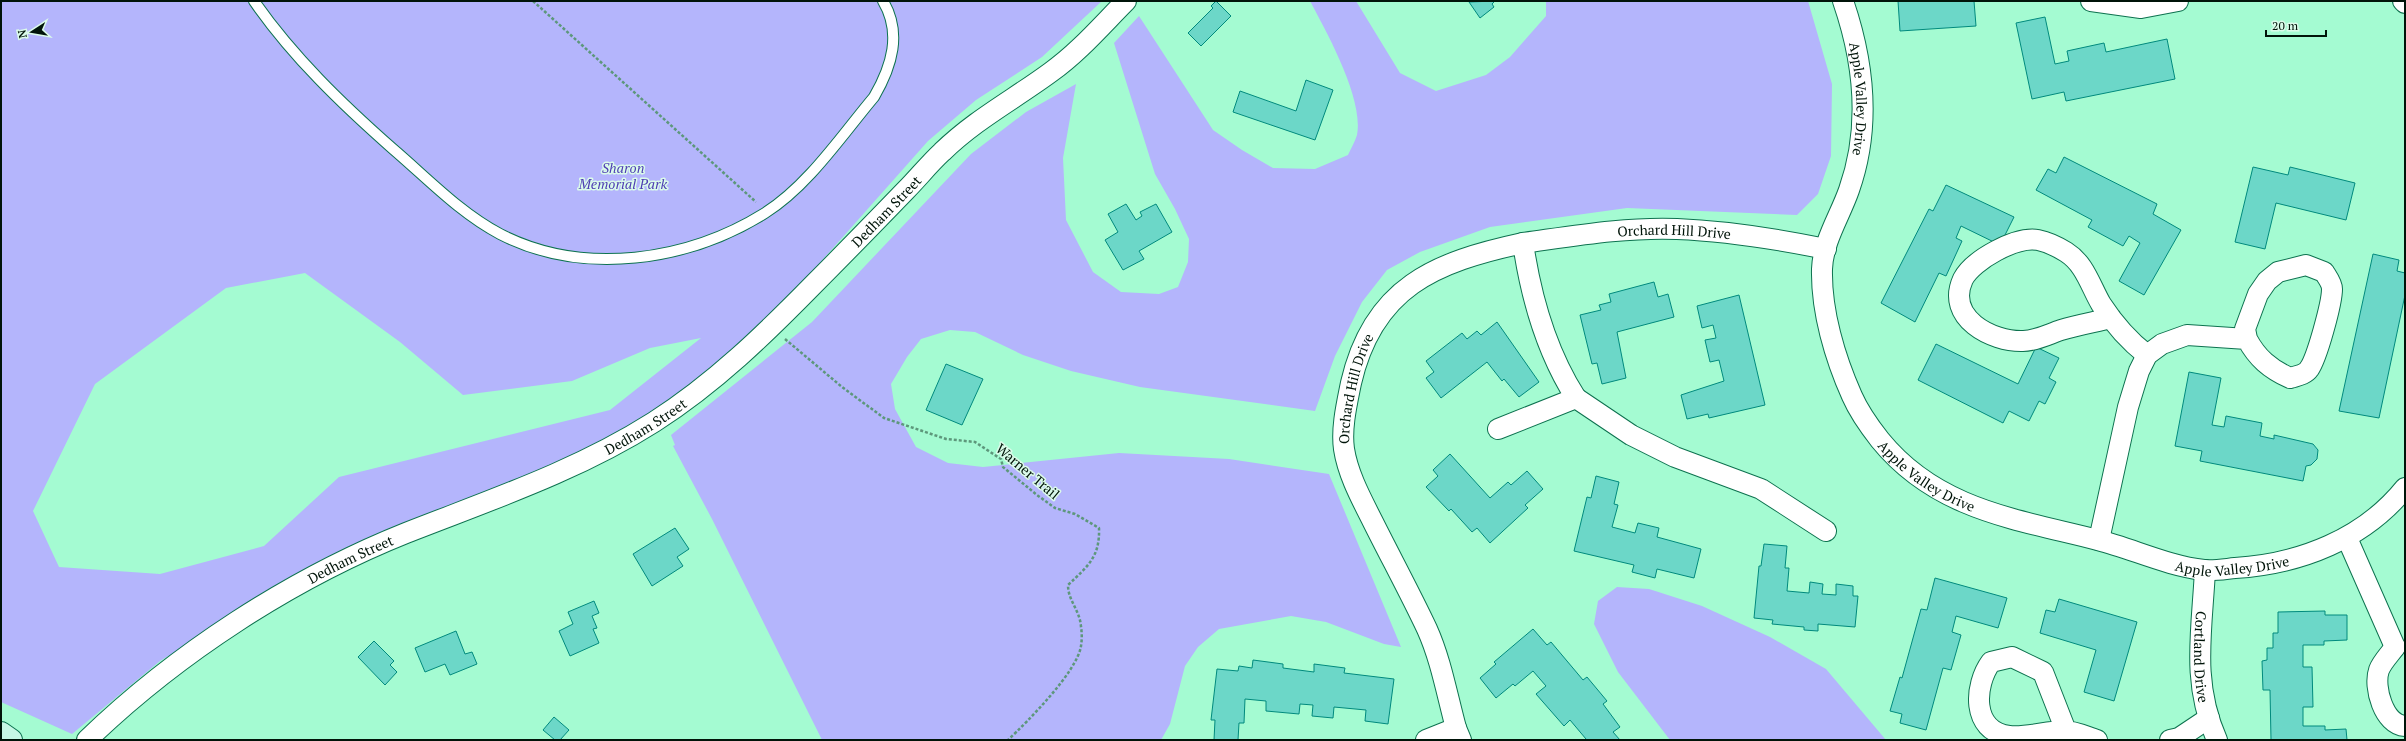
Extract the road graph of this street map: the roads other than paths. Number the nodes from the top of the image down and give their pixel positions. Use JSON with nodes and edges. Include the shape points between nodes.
{"nodes":[{"id":1,"x":254,"y":1,"type":"edge"},
{"id":2,"x":883,"y":1,"type":"edge"},
{"id":3,"x":1126,"y":1,"type":"edge"},
{"id":4,"x":1843,"y":1,"type":"edge"},
{"id":5,"x":2091,"y":1,"type":"edge"},
{"id":6,"x":2178,"y":1,"type":"edge"},
{"id":7,"x":1522,"y":243,"type":"junction"},
{"id":8,"x":1826,"y":249,"type":"junction"},
{"id":9,"x":2111,"y":318,"type":"junction"},
{"id":10,"x":2247,"y":339,"type":"junction"},
{"id":11,"x":2147,"y":355,"type":"junction"},
{"id":12,"x":1576,"y":398,"type":"junction"},
{"id":13,"x":1498,"y":429,"type":"dead end"},
{"id":14,"x":2405,"y":488,"type":"edge"},
{"id":15,"x":1826,"y":530,"type":"dead end"},
{"id":16,"x":2347,"y":538,"type":"junction"},
{"id":17,"x":2099,"y":540,"type":"junction"},
{"id":18,"x":2205,"y":570,"type":"junction"},
{"id":19,"x":2400,"y":647,"type":"edge"},
{"id":20,"x":2209,"y":718,"type":"junction"},
{"id":21,"x":2405,"y":726,"type":"edge"},
{"id":22,"x":2066,"y":731,"type":"junction"},
{"id":23,"x":1,"y":733,"type":"edge"},
{"id":24,"x":1459,"y":734,"type":"edge"},
{"id":25,"x":11,"y":740,"type":"edge"},
{"id":26,"x":87,"y":740,"type":"edge"},
{"id":27,"x":1426,"y":740,"type":"edge"},
{"id":28,"x":2097,"y":740,"type":"edge"},
{"id":29,"x":2170,"y":740,"type":"edge"},
{"id":30,"x":2217,"y":740,"type":"edge"}],
"edges":[{"from":1,"to":2,"type":"lane","via":[[318,79],[463,210],[500,234],[560,255],[618,259],[694,247],[731,232],[766,212],[798,188],[874,97],[883,82],[894,36],[892,22]]},
{"from":3,"to":26,"type":"street","name":"Dedham Street","via":[[1053,71],[986,114],[941,153],[770,328],[696,394],[615,445],[483,505],[405,534],[318,574],[250,614],[153,681]]},
{"from":4,"to":8,"type":"street","name":"Apple Valley Drive","via":[[1861,68],[1863,110],[1860,149],[1851,186]]},
{"from":5,"to":6,"type":"street","via":[[2141,8]]},
{"from":7,"to":8,"type":"street","name":"Orchard Hill Drive","via":[[1606,232],[1677,229],[1755,236]]},
{"from":7,"to":12,"type":"street","via":[[1541,326],[1558,366]]},
{"from":7,"to":24,"type":"street","name":"Orchard Hill Drive","via":[[1448,264],[1424,275],[1400,293],[1381,313],[1368,336],[1355,368],[1348,396],[1344,448],[1349,467],[1427,630]]},
{"from":8,"to":17,"type":"street","name":"Apple Valley Drive","via":[[1822,269],[1825,298],[1839,363],[1861,414],[1898,460],[1931,486],[1963,503]]},
{"from":9,"to":9,"type":"street","via":[[2101,304],[2084,268],[2057,247],[2038,240],[2016,243],[1993,253],[1970,269],[1961,286],[1964,312],[1971,322],[1979,330],[1999,339],[2034,340]]},
{"from":9,"to":11,"type":"street","via":[[2128,340]]},
{"from":10,"to":10,"type":"street","via":[[2245,329],[2258,294],[2267,281],[2278,272],[2306,265],[2324,272],[2332,288],[2313,361],[2308,371],[2290,378],[2278,372],[2254,351]]},
{"from":10,"to":11,"type":"street","via":[[2187,335],[2162,344]]},
{"from":11,"to":17,"type":"street","via":[[2138,372],[2128,407]]},
{"from":12,"to":13,"type":"street"},
{"from":12,"to":15,"type":"street","via":[[1631,435],[1675,457],[1762,489]]},
{"from":14,"to":16,"type":"street","name":"Apple Valley Drive","via":[[2389,508]]},
{"from":16,"to":18,"type":"street","name":"Apple Valley Drive","via":[[2316,552],[2258,567]]},
{"from":16,"to":19,"type":"street"},
{"from":17,"to":18,"type":"street","name":"Apple Valley Drive"},
{"from":18,"to":20,"type":"street","name":"Cortland Drive","via":[[2200,682]]},
{"from":19,"to":21,"type":"street","via":[[2378,671],[2379,700],[2388,716],[2401,726]]},
{"from":20,"to":29,"type":"street","via":[[2179,738]]},
{"from":20,"to":30,"type":"street","name":"Cortland Drive"},
{"from":22,"to":22,"type":"street","via":[[2043,672],[2012,657],[1990,662],[1978,694],[1982,717],[1994,729],[2009,736]]},
{"from":22,"to":28,"type":"street"},
{"from":23,"to":25,"type":"main road"},
{"from":24,"to":27,"type":"street","name":"Orchard Hill Drive"}]}
